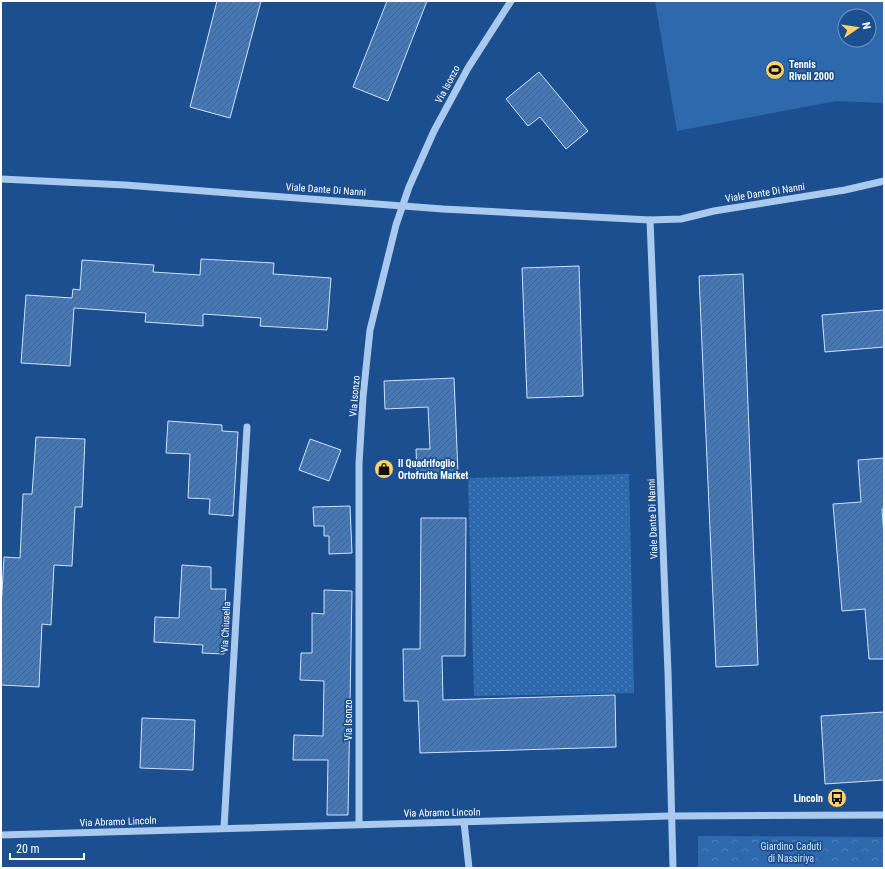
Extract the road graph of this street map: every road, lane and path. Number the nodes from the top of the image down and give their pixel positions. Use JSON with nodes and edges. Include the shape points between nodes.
{"nodes":[{"id":1,"x":511,"y":1,"type":"edge"},
{"id":2,"x":1,"y":179,"type":"edge"},
{"id":3,"x":884,"y":181,"type":"edge"},
{"id":4,"x":402,"y":205,"type":"junction"},
{"id":5,"x":650,"y":220,"type":"junction"},
{"id":6,"x":247,"y":427,"type":"dead end"},
{"id":7,"x":884,"y":815,"type":"edge"},
{"id":8,"x":672,"y":816,"type":"junction"},
{"id":9,"x":464,"y":822,"type":"junction"},
{"id":10,"x":358,"y":824,"type":"junction"},
{"id":11,"x":224,"y":828,"type":"junction"},
{"id":12,"x":1,"y":835,"type":"edge"},
{"id":13,"x":469,"y":868,"type":"edge"},
{"id":14,"x":673,"y":868,"type":"edge"}],
"edges":[{"from":1,"to":4,"type":"street","name":"Via Isonzo","via":[[452,96]]},
{"from":2,"to":4,"type":"street","name":"Viale Dante Di Nanni","via":[[125,185]]},
{"from":3,"to":5,"type":"street","name":"Viale Dante Di Nanni","via":[[681,219]]},
{"from":4,"to":5,"type":"street","name":"Viale Dante Di Nanni"},
{"from":4,"to":10,"type":"street","name":"Via Isonzo","via":[[370,330],[363,398],[359,464]]},
{"from":5,"to":8,"type":"street","name":"Viale Dante Di Nanni"},
{"from":6,"to":11,"type":"street","name":"Via Chiusella"},
{"from":7,"to":8,"type":"street","name":"Via Abramo Lincoln"},
{"from":8,"to":9,"type":"street","name":"Via Abramo Lincoln"},
{"from":8,"to":14,"type":"street","name":"Viale Dante Di Nanni"},
{"from":9,"to":10,"type":"street","name":"Via Abramo Lincoln"},
{"from":9,"to":13,"type":"street"},
{"from":10,"to":11,"type":"street","name":"Via Abramo Lincoln"},
{"from":11,"to":12,"type":"street","name":"Via Abramo Lincoln"}]}
